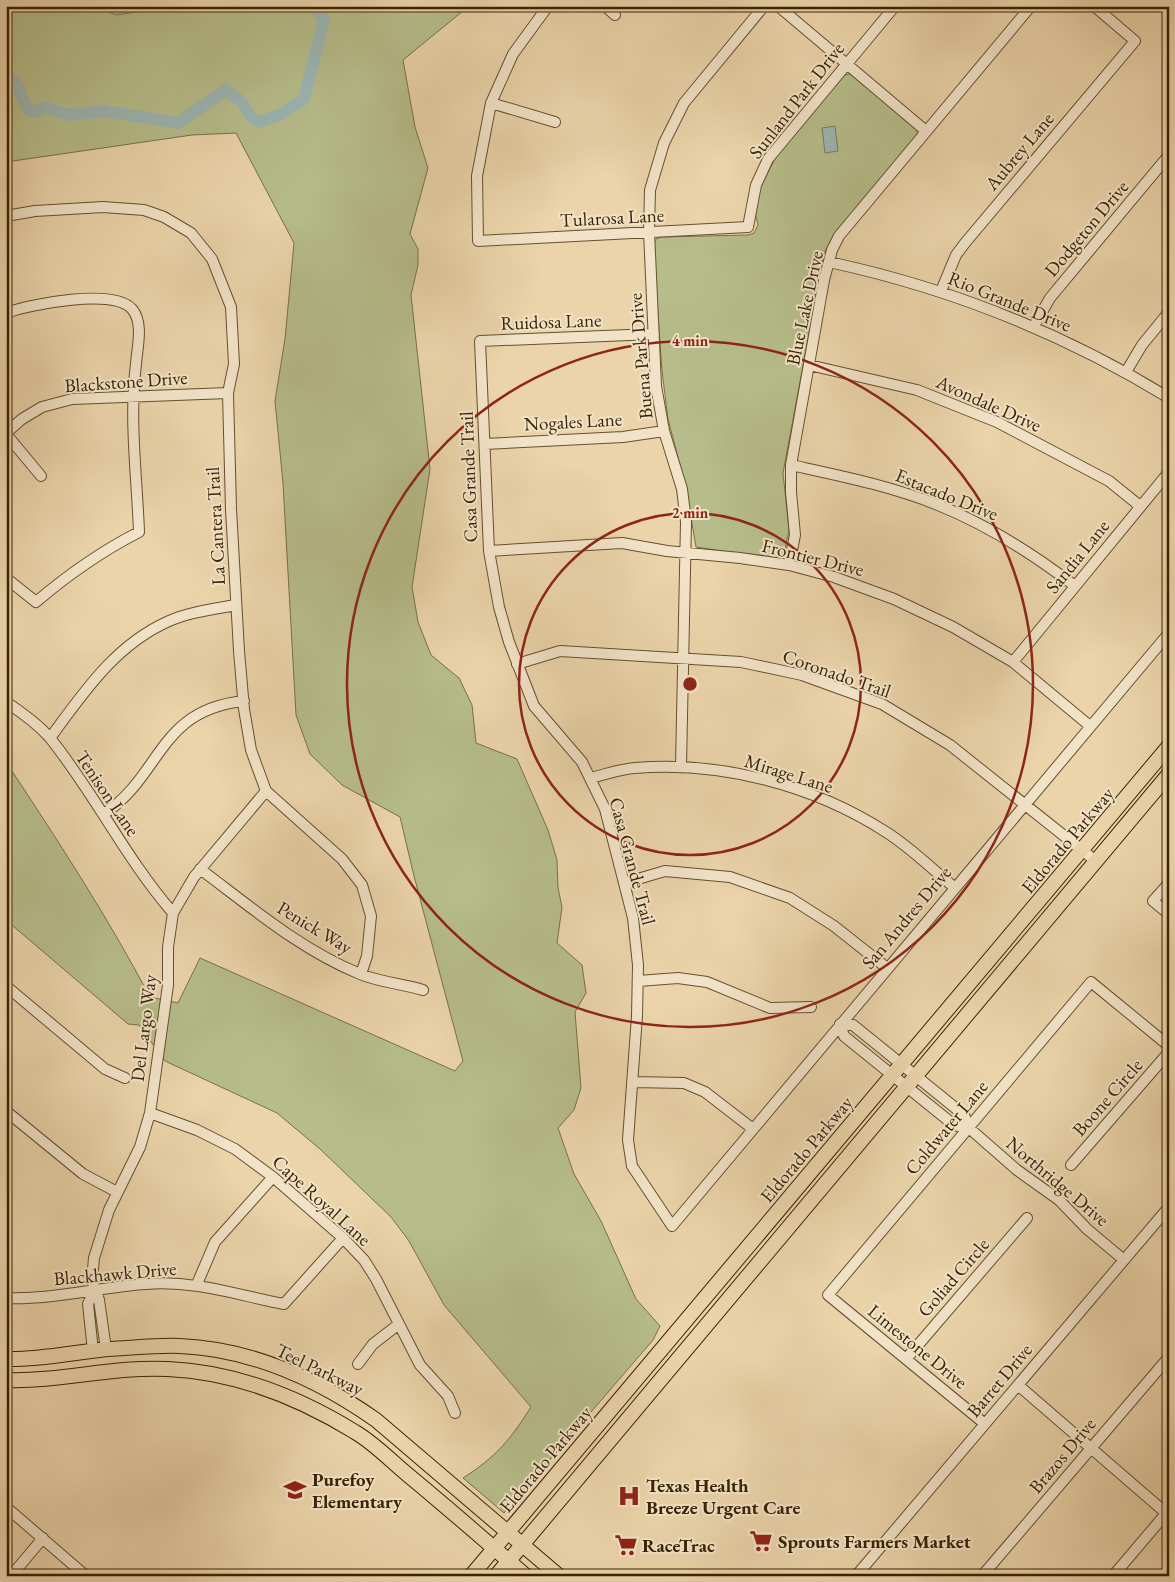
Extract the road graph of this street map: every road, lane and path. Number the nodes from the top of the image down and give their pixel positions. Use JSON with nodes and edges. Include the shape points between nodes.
{"nodes":[{"id":1,"x":548,"y":6,"type":"edge"},
{"id":2,"x":605,"y":6,"type":"edge"},
{"id":3,"x":764,"y":6,"type":"edge"},
{"id":4,"x":778,"y":6,"type":"edge"},
{"id":5,"x":895,"y":6,"type":"edge"},
{"id":6,"x":1031,"y":6,"type":"edge"},
{"id":7,"x":1094,"y":6,"type":"edge"},
{"id":8,"x":615,"y":15,"type":"dead end"},
{"id":9,"x":846,"y":65,"type":"junction"},
{"id":10,"x":491,"y":102,"type":"junction"},
{"id":11,"x":555,"y":122,"type":"dead end"},
{"id":12,"x":926,"y":132,"type":"junction"},
{"id":13,"x":1169,"y":156,"type":"edge"},
{"id":14,"x":6,"y":216,"type":"edge"},
{"id":15,"x":748,"y":227,"type":"joint"},
{"id":16,"x":649,"y":232,"type":"junction"},
{"id":17,"x":829,"y":262,"type":"junction"},
{"id":18,"x":941,"y":291,"type":"junction"},
{"id":19,"x":6,"y":300,"type":"edge"},
{"id":20,"x":7,"y":312,"type":"edge"},
{"id":21,"x":1169,"y":312,"type":"edge"},
{"id":22,"x":1034,"y":326,"type":"junction"},
{"id":23,"x":654,"y":334,"type":"junction"},
{"id":24,"x":480,"y":340,"type":"joint"},
{"id":25,"x":809,"y":365,"type":"junction"},
{"id":26,"x":1126,"y":372,"type":"junction"},
{"id":27,"x":228,"y":393,"type":"junction"},
{"id":28,"x":134,"y":397,"type":"junction"},
{"id":29,"x":1169,"y":398,"type":"edge"},
{"id":30,"x":664,"y":431,"type":"junction"},
{"id":31,"x":6,"y":433,"type":"edge"},
{"id":32,"x":484,"y":444,"type":"junction"},
{"id":33,"x":791,"y":465,"type":"junction"},
{"id":34,"x":1169,"y":472,"type":"edge"},
{"id":35,"x":41,"y":476,"type":"dead end"},
{"id":36,"x":1140,"y":506,"type":"junction"},
{"id":37,"x":489,"y":551,"type":"junction"},
{"id":38,"x":684,"y":552,"type":"junction"},
{"id":39,"x":789,"y":565,"type":"junction"},
{"id":40,"x":6,"y":578,"type":"edge"},
{"id":41,"x":1075,"y":586,"type":"junction"},
{"id":42,"x":236,"y":605,"type":"junction"},
{"id":43,"x":1169,"y":632,"type":"edge"},
{"id":44,"x":683,"y":659,"type":"junction"},
{"id":45,"x":1013,"y":662,"type":"junction"},
{"id":46,"x":517,"y":664,"type":"junction"},
{"id":47,"x":244,"y":701,"type":"junction"},
{"id":48,"x":6,"y":702,"type":"edge"},
{"id":49,"x":1090,"y":726,"type":"junction"},
{"id":50,"x":50,"y":738,"type":"junction"},
{"id":51,"x":1169,"y":746,"type":"edge"},
{"id":52,"x":681,"y":766,"type":"junction"},
{"id":53,"x":1169,"y":774,"type":"edge"},
{"id":54,"x":590,"y":778,"type":"junction"},
{"id":55,"x":266,"y":791,"type":"junction"},
{"id":56,"x":1024,"y":803,"type":"junction"},
{"id":57,"x":104,"y":814,"type":"junction"},
{"id":58,"x":1083,"y":851,"type":"junction"},
{"id":59,"x":1096,"y":862,"type":"junction"},
{"id":60,"x":200,"y":869,"type":"junction"},
{"id":61,"x":624,"y":883,"type":"junction"},
{"id":62,"x":1169,"y":883,"type":"edge"},
{"id":63,"x":954,"y":887,"type":"junction"},
{"id":64,"x":173,"y":912,"type":"junction"},
{"id":65,"x":1169,"y":914,"type":"edge"},
{"id":66,"x":887,"y":968,"type":"junction"},
{"id":67,"x":361,"y":974,"type":"junction"},
{"id":68,"x":638,"y":980,"type":"junction"},
{"id":69,"x":6,"y":986,"type":"edge"},
{"id":70,"x":423,"y":990,"type":"dead end"},
{"id":71,"x":811,"y":1007,"type":"dead end"},
{"id":72,"x":840,"y":1024,"type":"junction"},
{"id":73,"x":1169,"y":1046,"type":"edge"},
{"id":74,"x":1169,"y":1052,"type":"edge"},
{"id":75,"x":897,"y":1070,"type":"junction"},
{"id":76,"x":125,"y":1078,"type":"dead end"},
{"id":77,"x":632,"y":1082,"type":"junction"},
{"id":78,"x":912,"y":1082,"type":"junction"},
{"id":79,"x":6,"y":1111,"type":"edge"},
{"id":80,"x":150,"y":1114,"type":"junction"},
{"id":81,"x":969,"y":1128,"type":"junction"},
{"id":82,"x":753,"y":1129,"type":"junction"},
{"id":83,"x":1071,"y":1165,"type":"dead end"},
{"id":84,"x":273,"y":1177,"type":"junction"},
{"id":85,"x":117,"y":1192,"type":"junction"},
{"id":86,"x":1169,"y":1207,"type":"edge"},
{"id":87,"x":1027,"y":1218,"type":"dead end"},
{"id":88,"x":672,"y":1226,"type":"joint"},
{"id":89,"x":344,"y":1238,"type":"junction"},
{"id":90,"x":1124,"y":1260,"type":"junction"},
{"id":91,"x":197,"y":1284,"type":"junction"},
{"id":92,"x":94,"y":1290,"type":"junction"},
{"id":93,"x":828,"y":1295,"type":"joint"},
{"id":94,"x":6,"y":1298,"type":"edge"},
{"id":95,"x":399,"y":1324,"type":"junction"},
{"id":96,"x":100,"y":1350,"type":"junction"},
{"id":97,"x":1169,"y":1357,"type":"edge"},
{"id":98,"x":6,"y":1359,"type":"edge"},
{"id":99,"x":906,"y":1359,"type":"junction"},
{"id":100,"x":358,"y":1364,"type":"dead end"},
{"id":101,"x":274,"y":1366,"type":"junction"},
{"id":102,"x":103,"y":1372,"type":"junction"},
{"id":103,"x":6,"y":1380,"type":"edge"},
{"id":104,"x":632,"y":1385,"type":"junction"},
{"id":105,"x":1018,"y":1385,"type":"junction"},
{"id":106,"x":266,"y":1387,"type":"junction"},
{"id":107,"x":646,"y":1397,"type":"junction"},
{"id":108,"x":454,"y":1412,"type":"dead end"},
{"id":109,"x":985,"y":1424,"type":"junction"},
{"id":110,"x":387,"y":1429,"type":"junction"},
{"id":111,"x":372,"y":1445,"type":"junction"},
{"id":112,"x":1091,"y":1448,"type":"junction"},
{"id":113,"x":6,"y":1507,"type":"edge"},
{"id":114,"x":1168,"y":1512,"type":"edge"},
{"id":115,"x":508,"y":1532,"type":"junction"},
{"id":116,"x":43,"y":1538,"type":"junction"},
{"id":117,"x":523,"y":1545,"type":"junction"},
{"id":118,"x":494,"y":1548,"type":"junction"},
{"id":119,"x":509,"y":1561,"type":"junction"},
{"id":120,"x":11,"y":1576,"type":"edge"},
{"id":121,"x":86,"y":1576,"type":"edge"},
{"id":122,"x":471,"y":1576,"type":"edge"},
{"id":123,"x":496,"y":1576,"type":"edge"},
{"id":124,"x":526,"y":1576,"type":"edge"},
{"id":125,"x":559,"y":1576,"type":"edge"},
{"id":126,"x":856,"y":1576,"type":"edge"},
{"id":127,"x":982,"y":1576,"type":"edge"},
{"id":128,"x":1112,"y":1576,"type":"edge"}],
"edges":[{"from":1,"to":10,"type":"street","via":[[513,54]]},
{"from":2,"to":8,"type":"street"},
{"from":3,"to":16,"type":"street","name":"Buena Park Drive","via":[[684,103],[673,122],[650,190]]},
{"from":4,"to":9,"type":"street"},
{"from":5,"to":9,"type":"street","name":"Sunland Park Drive"},
{"from":6,"to":12,"type":"street","name":"Blue Lake Drive"},
{"from":7,"to":18,"type":"street","name":"Aubrey Lane","via":[[1135,41],[965,243],[956,255]]},
{"from":9,"to":12,"type":"street"},
{"from":9,"to":15,"type":"street","name":"Sunland Park Drive","via":[[768,159],[756,185]]},
{"from":10,"to":11,"type":"street"},
{"from":10,"to":16,"type":"street","name":"Tularosa Lane","via":[[477,176],[478,242]]},
{"from":12,"to":17,"type":"street","name":"Blue Lake Drive","via":[[839,236]]},
{"from":13,"to":22,"type":"street","name":"Dodgeton Drive","via":[[1050,298]]},
{"from":14,"to":27,"type":"street","name":"La Cantera Trail","via":[[103,207],[144,210],[164,217],[191,233],[212,259],[231,307],[234,364]]},
{"from":15,"to":16,"type":"street","name":"Tularosa Lane"},
{"from":16,"to":23,"type":"street","name":"Buena Park Drive"},
{"from":17,"to":18,"type":"street","name":"Rio Grande Drive"},
{"from":17,"to":25,"type":"street","name":"Blue Lake Drive"},
{"from":18,"to":22,"type":"street","name":"Rio Grande Drive"},
{"from":19,"to":20,"type":"street"},
{"from":20,"to":28,"type":"street","via":[[92,298],[116,300],[131,308],[138,320],[139,337]]},
{"from":21,"to":26,"type":"street","via":[[1142,345]]},
{"from":22,"to":26,"type":"street","name":"Rio Grande Drive"},
{"from":23,"to":24,"type":"street","name":"Ruidosa Lane"},
{"from":23,"to":30,"type":"street","name":"Buena Park Drive","via":[[656,386]]},
{"from":24,"to":32,"type":"street","name":"Casa Grande Trail"},
{"from":25,"to":33,"type":"street","name":"Blue Lake Drive"},
{"from":25,"to":36,"type":"street","name":"Avondale Drive","via":[[917,390],[997,422],[1109,481]]},
{"from":26,"to":29,"type":"street","name":"Rio Grande Drive"},
{"from":27,"to":28,"type":"street","name":"Blackstone Drive"},
{"from":27,"to":42,"type":"street","name":"La Cantera Trail"},
{"from":28,"to":31,"type":"street","name":"Blackstone Drive","via":[[72,399],[42,407]]},
{"from":28,"to":40,"type":"street","via":[[139,532],[104,550],[36,602]]},
{"from":30,"to":32,"type":"street","name":"Nogales Lane","via":[[623,437]]},
{"from":30,"to":38,"type":"street","name":"Buena Park Drive","via":[[682,489],[686,522]]},
{"from":31,"to":35,"type":"street"},
{"from":32,"to":37,"type":"street","name":"Casa Grande Trail"},
{"from":33,"to":39,"type":"street","name":"Blue Lake Drive","via":[[790,492],[795,535]]},
{"from":33,"to":41,"type":"street","name":"Estacado Drive","via":[[871,483],[938,505],[994,531]]},
{"from":34,"to":36,"type":"street","name":"Sandia Lane"},
{"from":36,"to":41,"type":"street","name":"Sandia Lane"},
{"from":37,"to":38,"type":"street","name":"Frontier Drive","via":[[622,543]]},
{"from":37,"to":46,"type":"street","name":"Casa Grande Trail","via":[[499,607]]},
{"from":38,"to":39,"type":"street","name":"Frontier Drive"},
{"from":38,"to":44,"type":"street","name":"Buena Park Drive"},
{"from":39,"to":45,"type":"street","name":"Frontier Drive","via":[[894,598]]},
{"from":41,"to":45,"type":"street","name":"Sandia Lane"},
{"from":42,"to":47,"type":"street","name":"La Cantera Trail"},
{"from":42,"to":50,"type":"street","via":[[170,621],[124,649],[90,684]]},
{"from":43,"to":49,"type":"street","name":"San Andres Drive"},
{"from":44,"to":46,"type":"street","name":"Coronado Trail","via":[[560,651]]},
{"from":44,"to":52,"type":"street","name":"Buena Park Drive"},
{"from":44,"to":56,"type":"street","name":"Coronado Trail","via":[[741,662],[793,673],[882,704],[950,744]]},
{"from":45,"to":49,"type":"street","name":"Frontier Drive"},
{"from":46,"to":54,"type":"street","name":"Casa Grande Trail","via":[[534,706],[582,762]]},
{"from":47,"to":55,"type":"street","name":"La Cantera Trail","via":[[251,750]]},
{"from":47,"to":57,"type":"street","via":[[205,709],[184,722],[123,798]]},
{"from":48,"to":50,"type":"street","name":"Tenison Lane"},
{"from":49,"to":56,"type":"street","name":"San Andres Drive"},
{"from":50,"to":57,"type":"street","name":"Tenison Lane"},
{"from":51,"to":58,"type":"main road","name":"Eldorado Parkway"},
{"from":52,"to":54,"type":"street","name":"Mirage Lane","via":[[632,768]]},
{"from":52,"to":63,"type":"street","name":"Mirage Lane","via":[[757,777],[824,800],[886,832]]},
{"from":53,"to":59,"type":"main road","name":"Eldorado Parkway"},
{"from":54,"to":61,"type":"street","name":"Casa Grande Trail","via":[[605,809]]},
{"from":55,"to":60,"type":"street","name":"Del Largo Way"},
{"from":55,"to":67,"type":"street","name":"La Cantera Trail","via":[[342,859],[362,885],[370,916],[367,956]]},
{"from":56,"to":58,"type":"street","name":"Coronado Trail"},
{"from":56,"to":63,"type":"street","name":"San Andres Drive"},
{"from":57,"to":64,"type":"street","name":"Tenison Lane","via":[[133,863]]},
{"from":58,"to":59,"type":"street","name":"Coronado Trail"},
{"from":58,"to":75,"type":"main road","name":"Eldorado Parkway"},
{"from":59,"to":78,"type":"main road","name":"Eldorado Parkway"},
{"from":60,"to":64,"type":"street","name":"Del Largo Way"},
{"from":60,"to":67,"type":"street","name":"Penick Way","via":[[284,932]]},
{"from":61,"to":66,"type":"street","via":[[665,871],[730,877],[790,898],[834,926]]},
{"from":61,"to":68,"type":"street","name":"Casa Grande Trail","via":[[633,918]]},
{"from":62,"to":65,"type":"street","via":[[1153,902]]},
{"from":63,"to":66,"type":"street","name":"San Andres Drive"},
{"from":64,"to":80,"type":"street","name":"Del Largo Way","via":[[168,938],[168,985]]},
{"from":66,"to":72,"type":"street","name":"San Andres Drive"},
{"from":67,"to":70,"type":"street","name":"Penick Way"},
{"from":68,"to":71,"type":"street","via":[[678,978],[708,982],[770,1008]]},
{"from":68,"to":77,"type":"street","name":"Casa Grande Trail"},
{"from":69,"to":76,"type":"street","via":[[105,1069]]},
{"from":72,"to":75,"type":"street","name":"Northridge Drive","via":[[854,1025]]},
{"from":72,"to":82,"type":"street","name":"San Andres Drive"},
{"from":73,"to":81,"type":"street","name":"Coldwater Lane","via":[[1091,982]]},
{"from":74,"to":83,"type":"street","name":"Boone Circle"},
{"from":75,"to":78,"type":"street","name":"Northridge Drive"},
{"from":75,"to":104,"type":"main road","name":"Eldorado Parkway"},
{"from":77,"to":82,"type":"street","via":[[684,1083],[706,1092]]},
{"from":77,"to":88,"type":"street","name":"Casa Grande Trail","via":[[628,1140],[632,1166]]},
{"from":78,"to":81,"type":"street","name":"Northridge Drive","via":[[954,1126]]},
{"from":78,"to":107,"type":"main road","name":"Eldorado Parkway"},
{"from":79,"to":85,"type":"street","via":[[83,1174]]},
{"from":80,"to":84,"type":"street","name":"Cape Royal Lane","via":[[197,1130],[235,1149]]},
{"from":80,"to":85,"type":"street","name":"Del Largo Way","via":[[140,1147]]},
{"from":81,"to":90,"type":"street","name":"Northridge Drive","via":[[1058,1200],[1086,1229]]},
{"from":81,"to":93,"type":"street","name":"Coldwater Lane"},
{"from":82,"to":88,"type":"street","name":"San Andres Drive"},
{"from":84,"to":89,"type":"street","name":"Cape Royal Lane"},
{"from":84,"to":91,"type":"street","via":[[215,1242]]},
{"from":85,"to":92,"type":"street","name":"Del Largo Way","via":[[94,1258]]},
{"from":86,"to":90,"type":"street","name":"Barret Drive"},
{"from":87,"to":99,"type":"street","name":"Goliad Circle"},
{"from":89,"to":91,"type":"street","name":"Blackhawk Drive","via":[[284,1304]]},
{"from":89,"to":95,"type":"street","name":"Cape Royal Lane","via":[[368,1266]]},
{"from":90,"to":105,"type":"street","name":"Barret Drive"},
{"from":91,"to":92,"type":"street","name":"Blackhawk Drive","via":[[147,1283]]},
{"from":92,"to":94,"type":"street","name":"Blackhawk Drive","via":[[29,1299]]},
{"from":92,"to":96,"type":"street","name":"Del Largo Way","via":[[99,1300]]},
{"from":93,"to":99,"type":"street","name":"Limestone Drive"},
{"from":95,"to":100,"type":"street","via":[[373,1344]]},
{"from":95,"to":108,"type":"street","name":"Cape Royal Lane","via":[[420,1365],[448,1396]]},
{"from":96,"to":98,"type":"main road","name":"Teel Parkway","via":[[43,1358]]},
{"from":96,"to":101,"type":"main road","name":"Teel Parkway","via":[[180,1346],[248,1357]]},
{"from":96,"to":102,"type":"main road"},
{"from":97,"to":112,"type":"street","name":"Brazos Drive"},
{"from":99,"to":109,"type":"street","name":"Limestone Drive"},
{"from":101,"to":106,"type":"main road"},
{"from":101,"to":110,"type":"main road","name":"Teel Parkway","via":[[349,1401]]},
{"from":102,"to":103,"type":"main road","name":"Teel Parkway","via":[[25,1381]]},
{"from":102,"to":106,"type":"main road","name":"Teel Parkway","via":[[195,1371]]},
{"from":104,"to":107,"type":"main road"},
{"from":104,"to":115,"type":"main road","name":"Eldorado Parkway"},
{"from":105,"to":109,"type":"street","name":"Barret Drive"},
{"from":105,"to":112,"type":"street"},
{"from":106,"to":111,"type":"main road","name":"Teel Parkway","via":[[293,1398]]},
{"from":107,"to":117,"type":"main road","name":"Eldorado Parkway"},
{"from":109,"to":126,"type":"street","name":"Barret Drive"},
{"from":110,"to":111,"type":"main road"},
{"from":110,"to":115,"type":"main road","name":"Teel Parkway"},
{"from":111,"to":118,"type":"main road","name":"Teel Parkway"},
{"from":112,"to":114,"type":"street"},
{"from":112,"to":127,"type":"street","name":"Brazos Drive"},
{"from":113,"to":116,"type":"street"},
{"from":114,"to":128,"type":"street"},
{"from":115,"to":117,"type":"main road","name":"Teel Parkway"},
{"from":115,"to":118,"type":"main road","name":"Eldorado Parkway"},
{"from":116,"to":120,"type":"street"},
{"from":116,"to":121,"type":"street"},
{"from":117,"to":119,"type":"main road","name":"Eldorado Parkway"},
{"from":117,"to":125,"type":"main road","name":"Teel Parkway"},
{"from":118,"to":119,"type":"main road","name":"Teel Parkway"},
{"from":118,"to":122,"type":"main road","name":"Eldorado Parkway"},
{"from":119,"to":123,"type":"main road","name":"Eldorado Parkway"},
{"from":119,"to":124,"type":"main road","name":"Teel Parkway"}]}
